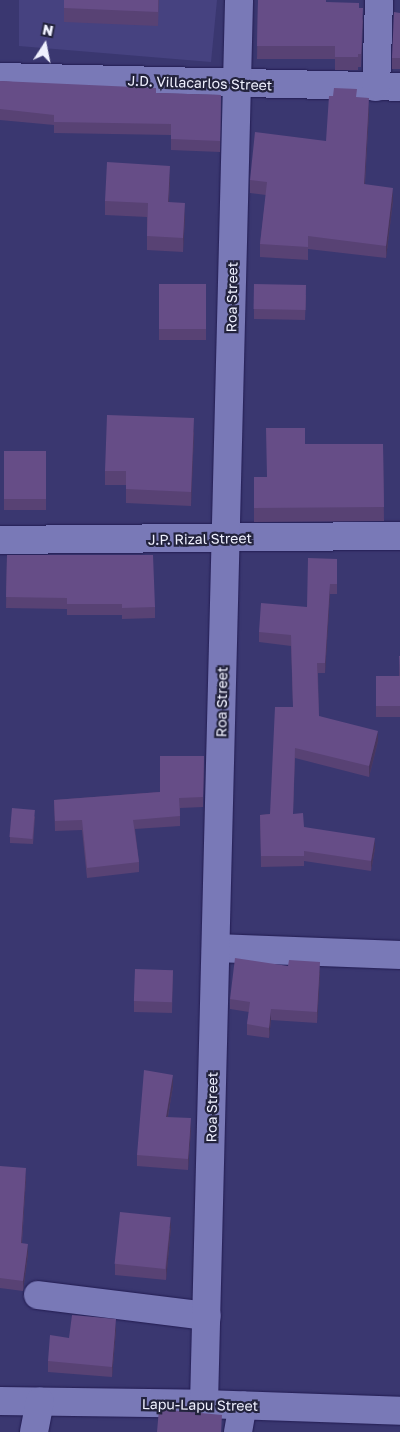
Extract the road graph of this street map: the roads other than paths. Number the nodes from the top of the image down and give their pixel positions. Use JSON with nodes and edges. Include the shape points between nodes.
{"nodes":[{"id":1,"x":239,"y":0,"type":"edge"},
{"id":2,"x":379,"y":0,"type":"edge"},
{"id":3,"x":0,"y":76,"type":"edge"},
{"id":4,"x":237,"y":84,"type":"junction"},
{"id":5,"x":388,"y":87,"type":"edge"},
{"id":6,"x":400,"y":536,"type":"edge"},
{"id":7,"x":226,"y":538,"type":"junction"},
{"id":8,"x":0,"y":540,"type":"edge"},
{"id":9,"x":216,"y":948,"type":"junction"},
{"id":10,"x":400,"y":955,"type":"edge"},
{"id":11,"x":38,"y":1295,"type":"dead end"},
{"id":12,"x":207,"y":1316,"type":"junction"},
{"id":13,"x":0,"y":1401,"type":"edge"},
{"id":14,"x":40,"y":1402,"type":"junction"},
{"id":15,"x":204,"y":1404,"type":"junction"},
{"id":16,"x":243,"y":1405,"type":"junction"},
{"id":17,"x":400,"y":1412,"type":"edge"},
{"id":18,"x":34,"y":1432,"type":"edge"},
{"id":19,"x":238,"y":1432,"type":"edge"}],
"edges":[{"from":1,"to":4,"type":"street","name":"Roa Street"},
{"from":2,"to":5,"type":"street"},
{"from":3,"to":4,"type":"street","name":"J.D. Villacarlos Street"},
{"from":4,"to":5,"type":"street","name":"J.D. Villacarlos Street"},
{"from":4,"to":7,"type":"street","name":"Roa Street"},
{"from":6,"to":7,"type":"street","name":"J.P. Rizal Street"},
{"from":7,"to":8,"type":"street","name":"J.P. Rizal Street"},
{"from":7,"to":9,"type":"street","name":"Roa Street"},
{"from":9,"to":10,"type":"street"},
{"from":9,"to":12,"type":"street","name":"Roa Street"},
{"from":11,"to":12,"type":"street"},
{"from":12,"to":15,"type":"street","name":"Roa Street"},
{"from":13,"to":14,"type":"street","name":"Lapu-Lapu Street"},
{"from":14,"to":15,"type":"street","name":"Lapu-Lapu Street"},
{"from":14,"to":18,"type":"street"},
{"from":15,"to":16,"type":"street","name":"Lapu-Lapu Street"},
{"from":16,"to":17,"type":"street","name":"Lapu-Lapu Street"},
{"from":16,"to":19,"type":"street"}]}
